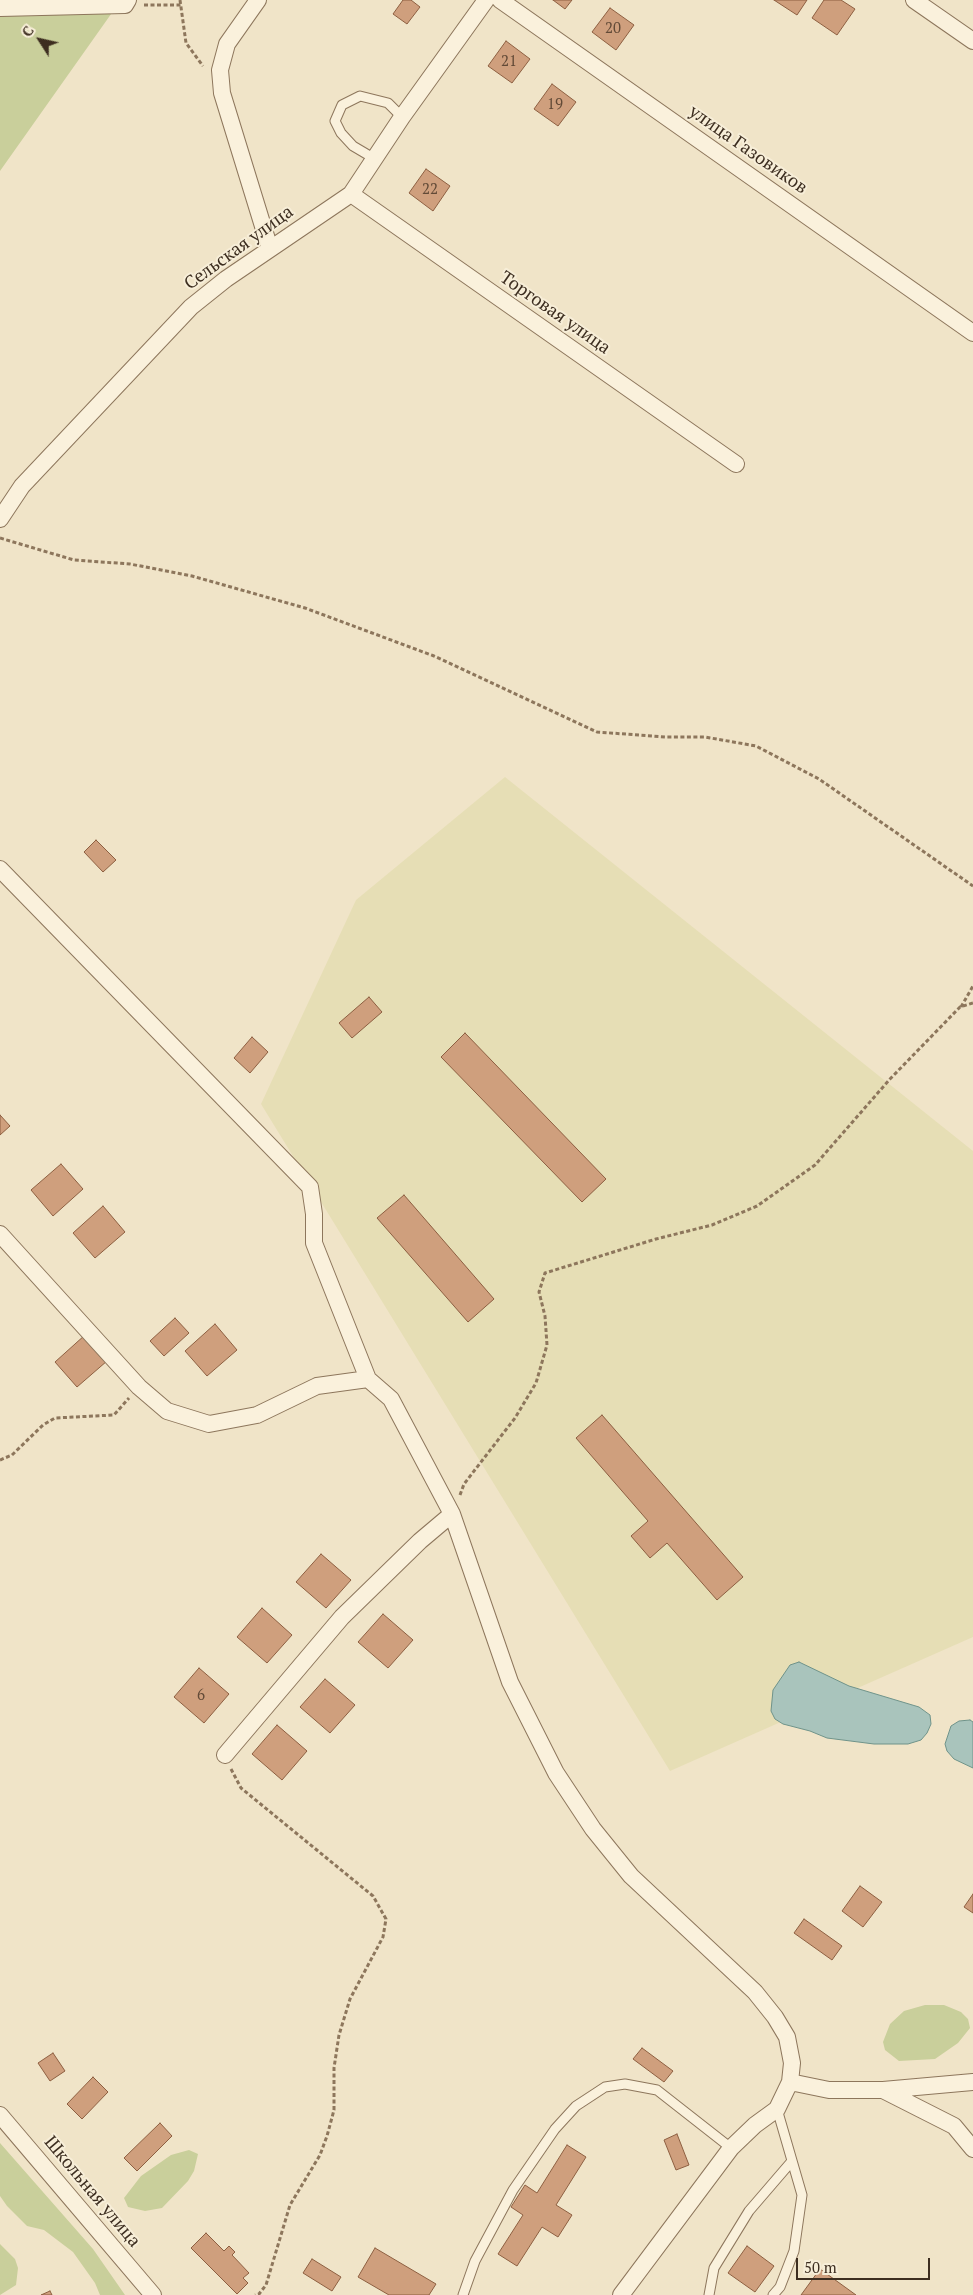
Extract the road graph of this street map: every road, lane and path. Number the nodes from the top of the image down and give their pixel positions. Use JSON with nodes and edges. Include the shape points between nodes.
{"nodes":[{"id":1,"x":180,"y":0,"type":"edge"},
{"id":2,"x":258,"y":0,"type":"edge"},
{"id":3,"x":486,"y":0,"type":"edge"},
{"id":4,"x":500,"y":0,"type":"edge"},
{"id":5,"x":914,"y":0,"type":"edge"},
{"id":6,"x":126,"y":2,"type":"edge"},
{"id":7,"x":181,"y":5,"type":"junction"},
{"id":8,"x":0,"y":8,"type":"edge"},
{"id":9,"x":973,"y":41,"type":"edge"},
{"id":10,"x":220,"y":70,"type":"junction"},
{"id":11,"x":402,"y":117,"type":"junction"},
{"id":12,"x":375,"y":159,"type":"junction"},
{"id":13,"x":351,"y":194,"type":"junction"},
{"id":14,"x":270,"y":249,"type":"junction"},
{"id":15,"x":973,"y":333,"type":"edge"},
{"id":16,"x":736,"y":464,"type":"dead end"},
{"id":17,"x":0,"y":518,"type":"edge"},
{"id":18,"x":0,"y":538,"type":"edge"},
{"id":19,"x":0,"y":869,"type":"edge"},
{"id":20,"x":973,"y":886,"type":"edge"},
{"id":21,"x":973,"y":986,"type":"edge"},
{"id":22,"x":973,"y":1003,"type":"edge"},
{"id":23,"x":960,"y":1007,"type":"junction"},
{"id":24,"x":0,"y":1234,"type":"edge"},
{"id":25,"x":368,"y":1379,"type":"junction"},
{"id":26,"x":139,"y":1387,"type":"junction"},
{"id":27,"x":0,"y":1460,"type":"edge"},
{"id":28,"x":452,"y":1514,"type":"junction"},
{"id":29,"x":224,"y":1755,"type":"joint"},
{"id":30,"x":790,"y":2082,"type":"junction"},
{"id":31,"x":973,"y":2082,"type":"edge"},
{"id":32,"x":883,"y":2090,"type":"junction"},
{"id":33,"x":777,"y":2109,"type":"junction"},
{"id":34,"x":0,"y":2115,"type":"edge"},
{"id":35,"x":731,"y":2148,"type":"junction"},
{"id":36,"x":973,"y":2149,"type":"edge"},
{"id":37,"x":792,"y":2161,"type":"junction"},
{"id":38,"x":153,"y":2295,"type":"edge"},
{"id":39,"x":255,"y":2295,"type":"edge"},
{"id":40,"x":463,"y":2295,"type":"edge"},
{"id":41,"x":621,"y":2295,"type":"edge"},
{"id":42,"x":709,"y":2295,"type":"edge"},
{"id":43,"x":773,"y":2295,"type":"edge"}],
"edges":[{"from":1,"to":7,"type":"path"},
{"from":2,"to":10,"type":"street","via":[[227,44]]},
{"from":3,"to":11,"type":"street","name":"Сельская улица"},
{"from":4,"to":15,"type":"street","name":"улица Газовиков"},
{"from":5,"to":9,"type":"street"},
{"from":6,"to":7,"type":"path"},
{"from":6,"to":8,"type":"street"},
{"from":7,"to":10,"type":"path","via":[[186,43],[206,69]]},
{"from":10,"to":14,"type":"street","via":[[222,93]]},
{"from":11,"to":12,"type":"street","name":"Сельская улица"},
{"from":11,"to":12,"type":"lane","via":[[388,103],[360,96],[342,105],[335,121],[341,133],[353,146]]},
{"from":12,"to":13,"type":"street","name":"Сельская улица"},
{"from":13,"to":14,"type":"street","name":"Сельская улица"},
{"from":13,"to":16,"type":"street","name":"Торговая улица"},
{"from":14,"to":17,"type":"street","name":"Сельская улица","via":[[191,307],[22,486]]},
{"from":18,"to":20,"type":"path","via":[[74,560],[130,564],[192,576],[305,608],[434,656],[598,732],[704,736],[756,746],[819,779]]},
{"from":19,"to":25,"type":"street","via":[[310,1187],[314,1243]]},
{"from":21,"to":23,"type":"path"},
{"from":22,"to":23,"type":"path"},
{"from":23,"to":28,"type":"path","via":[[890,1079],[816,1165],[757,1206],[712,1225],[545,1273],[539,1292],[547,1345],[536,1383],[515,1418],[464,1484]]},
{"from":24,"to":26,"type":"street"},
{"from":25,"to":26,"type":"street","via":[[317,1386],[257,1415],[210,1424],[167,1411]]},
{"from":25,"to":28,"type":"street","via":[[391,1399]]},
{"from":26,"to":27,"type":"path","via":[[114,1415],[55,1418],[43,1425],[12,1455]]},
{"from":28,"to":29,"type":"street","via":[[342,1617]]},
{"from":28,"to":30,"type":"street","via":[[510,1682],[556,1773],[593,1829],[631,1876],[755,1992],[775,2017],[787,2036],[792,2063]]},
{"from":29,"to":39,"type":"path","via":[[241,1788],[373,1896],[386,1919],[383,1937],[350,1999],[339,2035],[334,2068],[334,2110],[327,2136],[320,2155],[290,2205],[266,2284]]},
{"from":30,"to":32,"type":"street","via":[[829,2090]]},
{"from":30,"to":33,"type":"street"},
{"from":31,"to":32,"type":"street"},
{"from":32,"to":36,"type":"street","via":[[954,2126]]},
{"from":33,"to":35,"type":"street"},
{"from":33,"to":37,"type":"lane"},
{"from":34,"to":38,"type":"street","name":"Школьная улица"},
{"from":35,"to":40,"type":"lane","via":[[657,2090],[626,2084],[605,2087],[576,2106],[560,2123],[513,2190],[475,2261]]},
{"from":35,"to":41,"type":"street"},
{"from":37,"to":42,"type":"lane","via":[[749,2211],[714,2268]]},
{"from":37,"to":43,"type":"lane","via":[[802,2195],[794,2251],[780,2287]]}]}
